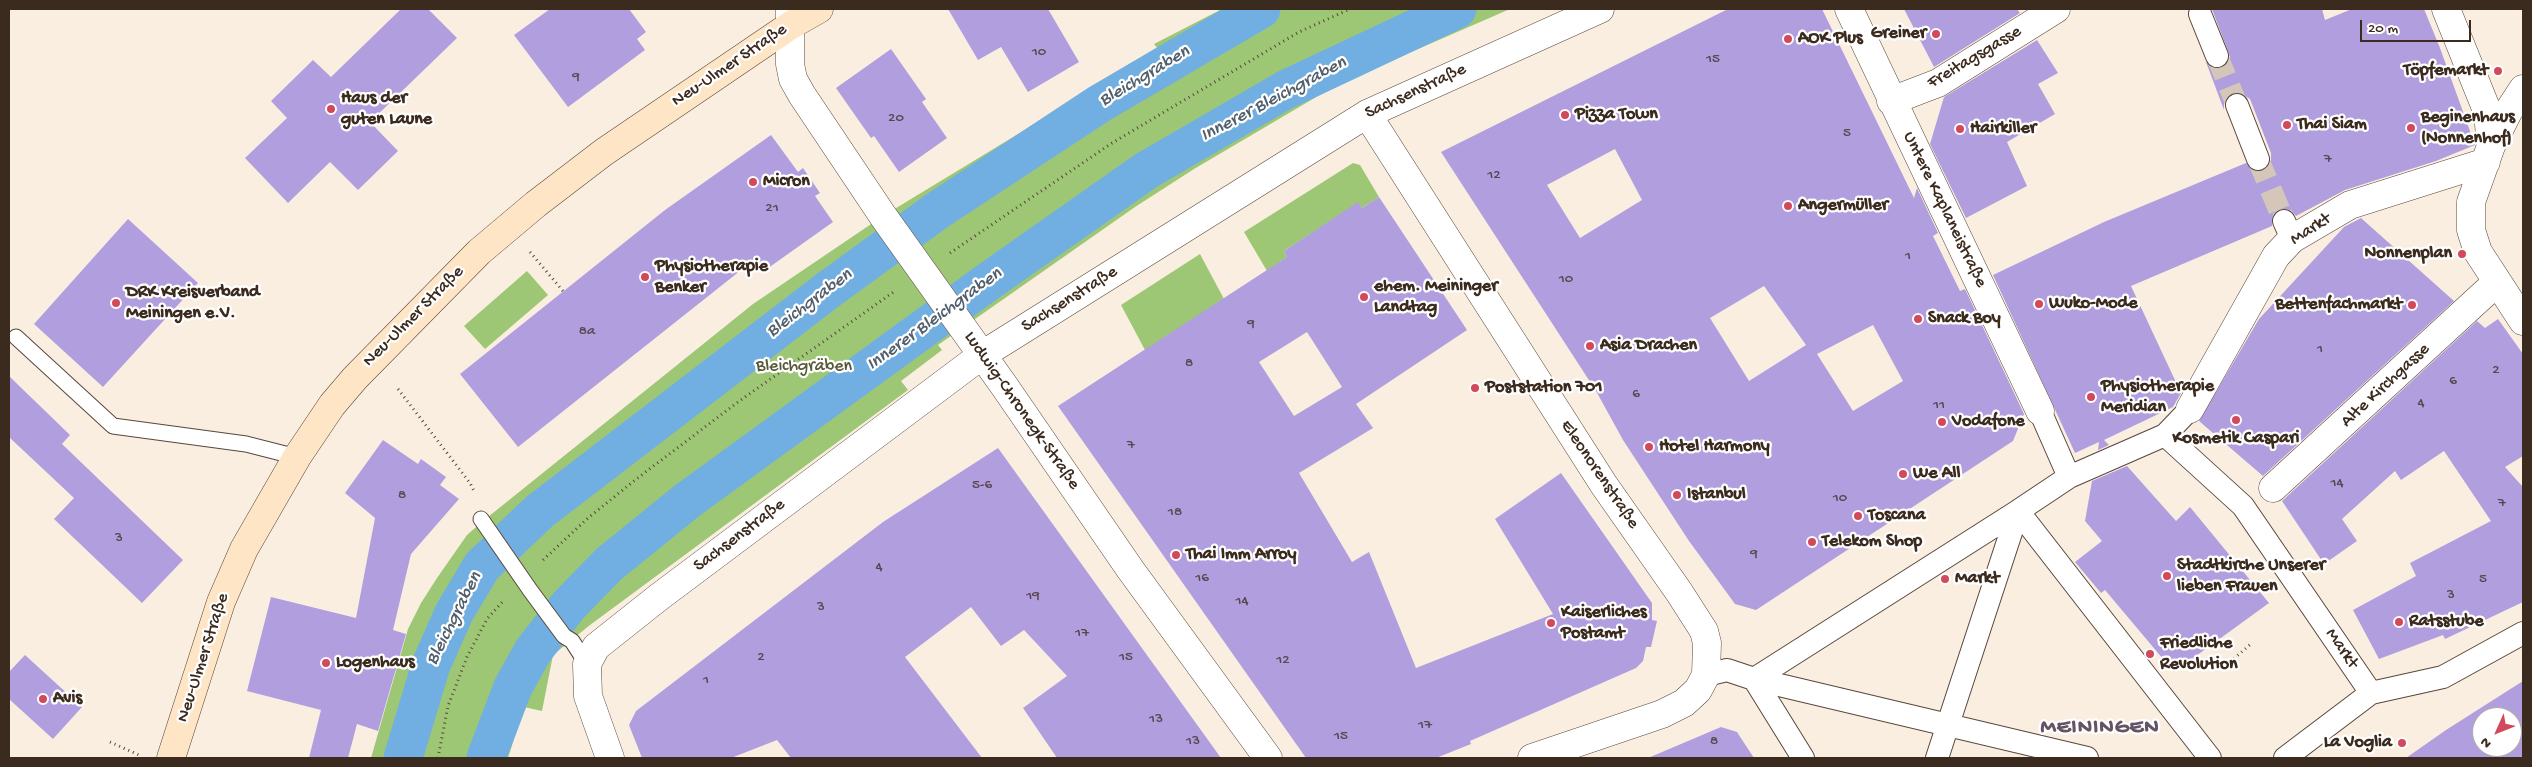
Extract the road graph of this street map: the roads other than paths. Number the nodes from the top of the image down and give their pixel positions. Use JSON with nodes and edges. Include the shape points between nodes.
{"nodes":[{"id":1,"x":819,"y":9,"type":"edge"},
{"id":2,"x":1600,"y":9,"type":"edge"},
{"id":3,"x":1850,"y":9,"type":"edge"},
{"id":4,"x":2056,"y":9,"type":"edge"},
{"id":5,"x":2446,"y":9,"type":"edge"},
{"id":6,"x":2200,"y":14,"type":"dead end"},
{"id":7,"x":790,"y":17,"type":"edge"},
{"id":8,"x":2217,"y":56,"type":"tunnel mouth"},
{"id":9,"x":2523,"y":89,"type":"edge"},
{"id":10,"x":1892,"y":101,"type":"junction"},
{"id":11,"x":2237,"y":105,"type":"tunnel mouth"},
{"id":12,"x":1367,"y":114,"type":"junction"},
{"id":13,"x":2489,"y":154,"type":"junction"},
{"id":14,"x":2258,"y":159,"type":"tunnel mouth"},
{"id":15,"x":2497,"y":282,"type":"junction"},
{"id":16,"x":2521,"y":318,"type":"edge"},
{"id":17,"x":16,"y":337,"type":"dead end"},
{"id":18,"x":982,"y":355,"type":"junction"},
{"id":19,"x":2190,"y":410,"type":"joint"},
{"id":20,"x":2040,"y":411,"type":"joint"},
{"id":21,"x":2165,"y":435,"type":"junction"},
{"id":22,"x":297,"y":457,"type":"junction"},
{"id":23,"x":2068,"y":477,"type":"junction"},
{"id":24,"x":2273,"y":488,"type":"joint"},
{"id":25,"x":2243,"y":506,"type":"junction"},
{"id":26,"x":2018,"y":511,"type":"junction"},
{"id":27,"x":481,"y":519,"type":"dead end"},
{"id":28,"x":2523,"y":633,"type":"edge"},
{"id":29,"x":587,"y":664,"type":"junction"},
{"id":30,"x":1710,"y":678,"type":"junction"},
{"id":31,"x":1754,"y":679,"type":"junction"},
{"id":32,"x":2371,"y":693,"type":"junction"},
{"id":33,"x":1946,"y":725,"type":"junction"},
{"id":34,"x":171,"y":758,"type":"edge"},
{"id":35,"x":610,"y":758,"type":"edge"},
{"id":36,"x":1268,"y":758,"type":"edge"},
{"id":37,"x":1532,"y":758,"type":"edge"},
{"id":38,"x":1802,"y":758,"type":"edge"},
{"id":39,"x":1937,"y":758,"type":"edge"},
{"id":40,"x":2088,"y":758,"type":"edge"},
{"id":41,"x":2210,"y":758,"type":"edge"},
{"id":42,"x":2285,"y":758,"type":"edge"}],
"edges":[{"from":1,"to":7,"type":"main road","name":"Neu-Ulmer Straße"},
{"from":2,"to":12,"type":"street","name":"Sachsenstraße"},
{"from":3,"to":10,"type":"street","name":"Untere Kaplaneistraße"},
{"from":4,"to":10,"type":"street","name":"Freitagsgasse","via":[[1938,83]]},
{"from":5,"to":13,"type":"street","via":[[2488,112]]},
{"from":6,"to":8,"type":"street"},
{"from":7,"to":18,"type":"street","name":"Ludwig-Chronegk-Straße","via":[[790,64],[802,95],[877,208]]},
{"from":7,"to":22,"type":"main road","name":"Neu-Ulmer Straße","via":[[604,152],[479,252],[372,358],[332,405]]},
{"from":9,"to":13,"type":"street","via":[[2508,112]]},
{"from":10,"to":20,"type":"street","name":"Untere Kaplaneistraße"},
{"from":11,"to":14,"type":"street"},
{"from":12,"to":18,"type":"street","name":"Sachsenstraße"},
{"from":12,"to":30,"type":"street","name":"Eleonorenstraße","via":[[1599,477],[1704,631]]},
{"from":13,"to":15,"type":"street","via":[[2471,202],[2471,230],[2478,252]]},
{"from":13,"to":19,"type":"street","name":"Markt","via":[[2288,230]]},
{"from":15,"to":16,"type":"street"},
{"from":15,"to":24,"type":"street","name":"Alte Kirchgasse"},
{"from":17,"to":22,"type":"lane","via":[[113,426],[246,444]]},
{"from":18,"to":29,"type":"street","name":"Sachsenstraße","via":[[611,634],[596,647]]},
{"from":18,"to":36,"type":"street","name":"Ludwig-Chronegk-Straße","via":[[1130,570]]},
{"from":19,"to":21,"type":"street"},
{"from":20,"to":23,"type":"street"},
{"from":21,"to":23,"type":"street"},
{"from":21,"to":25,"type":"street","name":"Markt"},
{"from":22,"to":34,"type":"main road","name":"Neu-Ulmer Straße","via":[[244,549],[221,602]]},
{"from":23,"to":26,"type":"street"},
{"from":24,"to":25,"type":"street"},
{"from":25,"to":32,"type":"street","name":"Markt"},
{"from":26,"to":31,"type":"street"},
{"from":26,"to":33,"type":"street"},
{"from":26,"to":41,"type":"street"},
{"from":27,"to":29,"type":"lane"},
{"from":28,"to":32,"type":"street","via":[[2443,677]]},
{"from":29,"to":35,"type":"street","via":[[588,696]]},
{"from":30,"to":31,"type":"street"},
{"from":30,"to":37,"type":"street","via":[[1684,703],[1662,714]]},
{"from":31,"to":33,"type":"street"},
{"from":31,"to":38,"type":"street"},
{"from":32,"to":42,"type":"street"},
{"from":33,"to":39,"type":"street"},
{"from":33,"to":40,"type":"street"}]}
